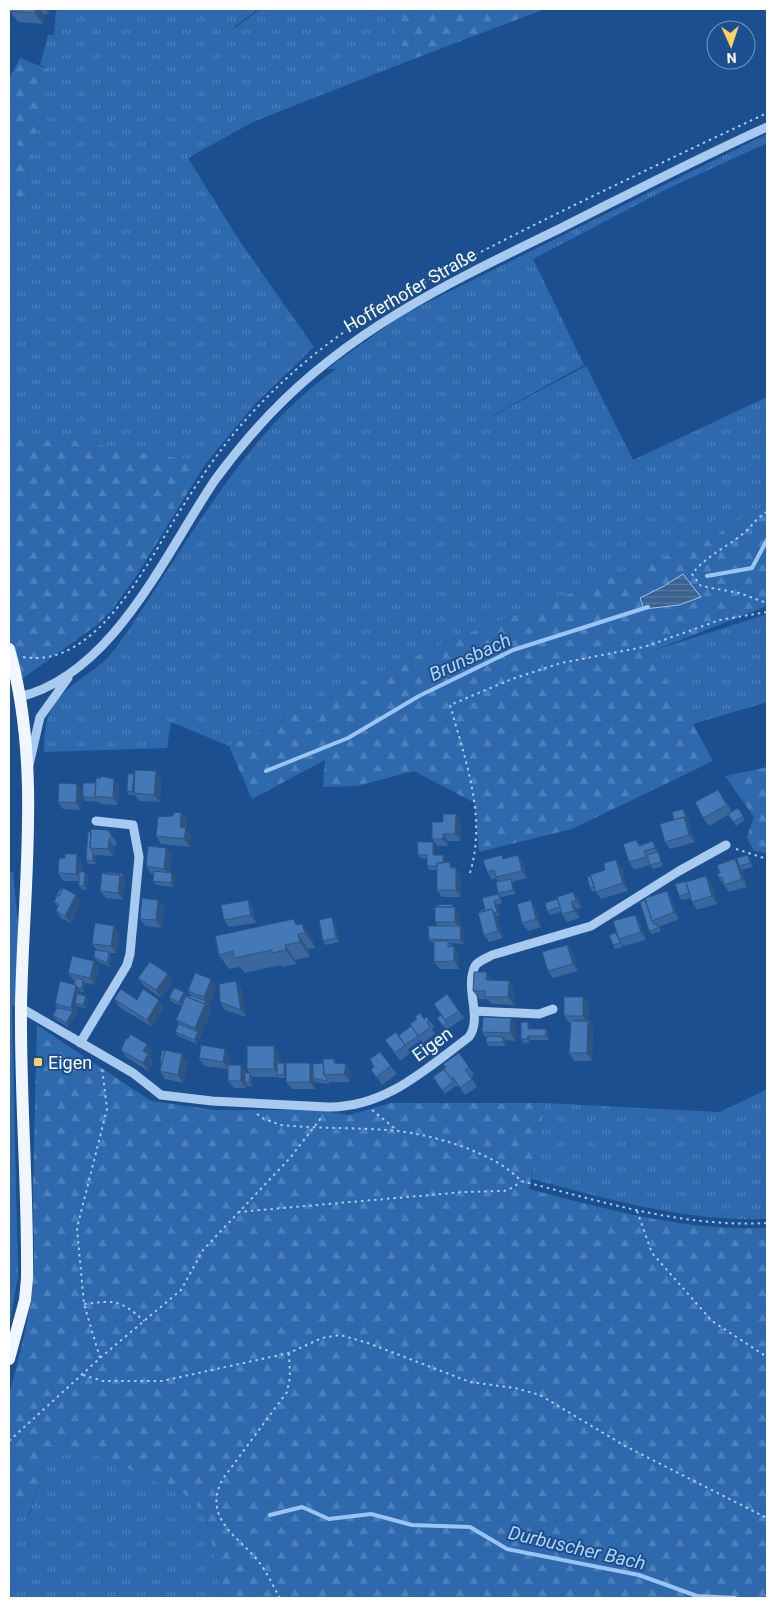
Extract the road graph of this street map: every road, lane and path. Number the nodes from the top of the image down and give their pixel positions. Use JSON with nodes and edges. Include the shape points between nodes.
{"nodes":[{"id":1,"x":767,"y":113,"type":"edge"},
{"id":2,"x":767,"y":127,"type":"edge"},
{"id":3,"x":767,"y":512,"type":"edge"},
{"id":4,"x":767,"y":603,"type":"edge"},
{"id":5,"x":767,"y":612,"type":"edge"},
{"id":6,"x":10,"y":652,"type":"edge"},
{"id":7,"x":74,"y":670,"type":"junction"},
{"id":8,"x":19,"y":697,"type":"junction"},
{"id":9,"x":29,"y":767,"type":"junction"},
{"id":10,"x":96,"y":822,"type":"dead end"},
{"id":11,"x":726,"y":845,"type":"joint"},
{"id":12,"x":767,"y":859,"type":"edge"},
{"id":13,"x":470,"y":873,"type":"dead end"},
{"id":14,"x":21,"y":1008,"type":"junction"},
{"id":15,"x":553,"y":1010,"type":"dead end"},
{"id":16,"x":474,"y":1011,"type":"junction"},
{"id":17,"x":80,"y":1043,"type":"junction"},
{"id":18,"x":104,"y":1055,"type":"junction"},
{"id":19,"x":365,"y":1103,"type":"junction"},
{"id":20,"x":328,"y":1107,"type":"junction"},
{"id":21,"x":254,"y":1111,"type":"dead end"},
{"id":22,"x":313,"y":1128,"type":"junction"},
{"id":23,"x":399,"y":1131,"type":"junction"},
{"id":24,"x":521,"y":1181,"type":"junction"},
{"id":25,"x":637,"y":1211,"type":"junction"},
{"id":26,"x":238,"y":1212,"type":"junction"},
{"id":27,"x":767,"y":1223,"type":"edge"},
{"id":28,"x":84,"y":1304,"type":"junction"},
{"id":29,"x":145,"y":1321,"type":"junction"},
{"id":30,"x":289,"y":1353,"type":"junction"},
{"id":31,"x":767,"y":1357,"type":"edge"},
{"id":32,"x":100,"y":1358,"type":"junction"},
{"id":33,"x":9,"y":1359,"type":"edge"},
{"id":34,"x":83,"y":1375,"type":"junction"},
{"id":35,"x":9,"y":1441,"type":"edge"},
{"id":36,"x":767,"y":1518,"type":"edge"},
{"id":37,"x":280,"y":1598,"type":"edge"}],
"edges":[{"from":1,"to":6,"type":"path","via":[[424,281],[359,320],[307,360],[251,414],[201,478],[125,598],[99,628],[75,646],[45,659]]},
{"from":2,"to":7,"type":"street","name":"Hofferhofer Straße","via":[[437,290],[342,348],[288,395],[250,435],[216,479],[127,618],[96,652]]},
{"from":3,"to":4,"type":"path","via":[[692,574],[701,586]]},
{"from":5,"to":13,"type":"path","via":[[720,620],[644,647],[561,663],[450,705],[474,789],[475,856]]},
{"from":6,"to":8,"type":"main road"},
{"from":7,"to":8,"type":"street","name":"Hofferhofer Straße","via":[[38,693]]},
{"from":7,"to":9,"type":"street","via":[[40,717]]},
{"from":8,"to":9,"type":"main road"},
{"from":9,"to":14,"type":"main road"},
{"from":10,"to":17,"type":"street","via":[[132,825],[139,857],[127,965]]},
{"from":11,"to":12,"type":"path"},
{"from":11,"to":16,"type":"street","name":"Eigen","via":[[591,926],[481,960],[475,966]]},
{"from":14,"to":17,"type":"street","name":"Eigen"},
{"from":14,"to":33,"type":"main road","via":[[26,1278],[25,1300]]},
{"from":15,"to":16,"type":"street","via":[[539,1014]]},
{"from":16,"to":19,"type":"street","name":"Eigen","via":[[474,1030],[469,1038],[396,1090]]},
{"from":17,"to":18,"type":"street","name":"Eigen"},
{"from":18,"to":20,"type":"street","name":"Eigen","via":[[161,1094],[212,1101]]},
{"from":18,"to":28,"type":"path","via":[[102,1070],[107,1109],[77,1228]]},
{"from":19,"to":20,"type":"street","name":"Eigen"},
{"from":19,"to":23,"type":"path","via":[[390,1127]]},
{"from":20,"to":22,"type":"path"},
{"from":21,"to":22,"type":"path","via":[[281,1125]]},
{"from":22,"to":23,"type":"path"},
{"from":22,"to":26,"type":"path","via":[[290,1158]]},
{"from":23,"to":24,"type":"path","via":[[475,1152],[512,1171]]},
{"from":24,"to":25,"type":"path"},
{"from":24,"to":26,"type":"path","via":[[504,1191]]},
{"from":25,"to":27,"type":"path","via":[[714,1223]]},
{"from":25,"to":31,"type":"path","via":[[652,1253],[712,1321]]},
{"from":26,"to":29,"type":"path","via":[[202,1250],[181,1290]]},
{"from":28,"to":29,"type":"path","via":[[104,1301],[125,1304]]},
{"from":28,"to":32,"type":"path"},
{"from":29,"to":32,"type":"path"},
{"from":30,"to":34,"type":"path","via":[[162,1380],[103,1381]]},
{"from":30,"to":36,"type":"path","via":[[322,1338],[340,1335],[470,1382],[540,1395],[625,1446]]},
{"from":30,"to":37,"type":"path","via":[[287,1392],[216,1492],[217,1511],[225,1527],[259,1562]]},
{"from":32,"to":34,"type":"path"},
{"from":34,"to":35,"type":"path"}]}
